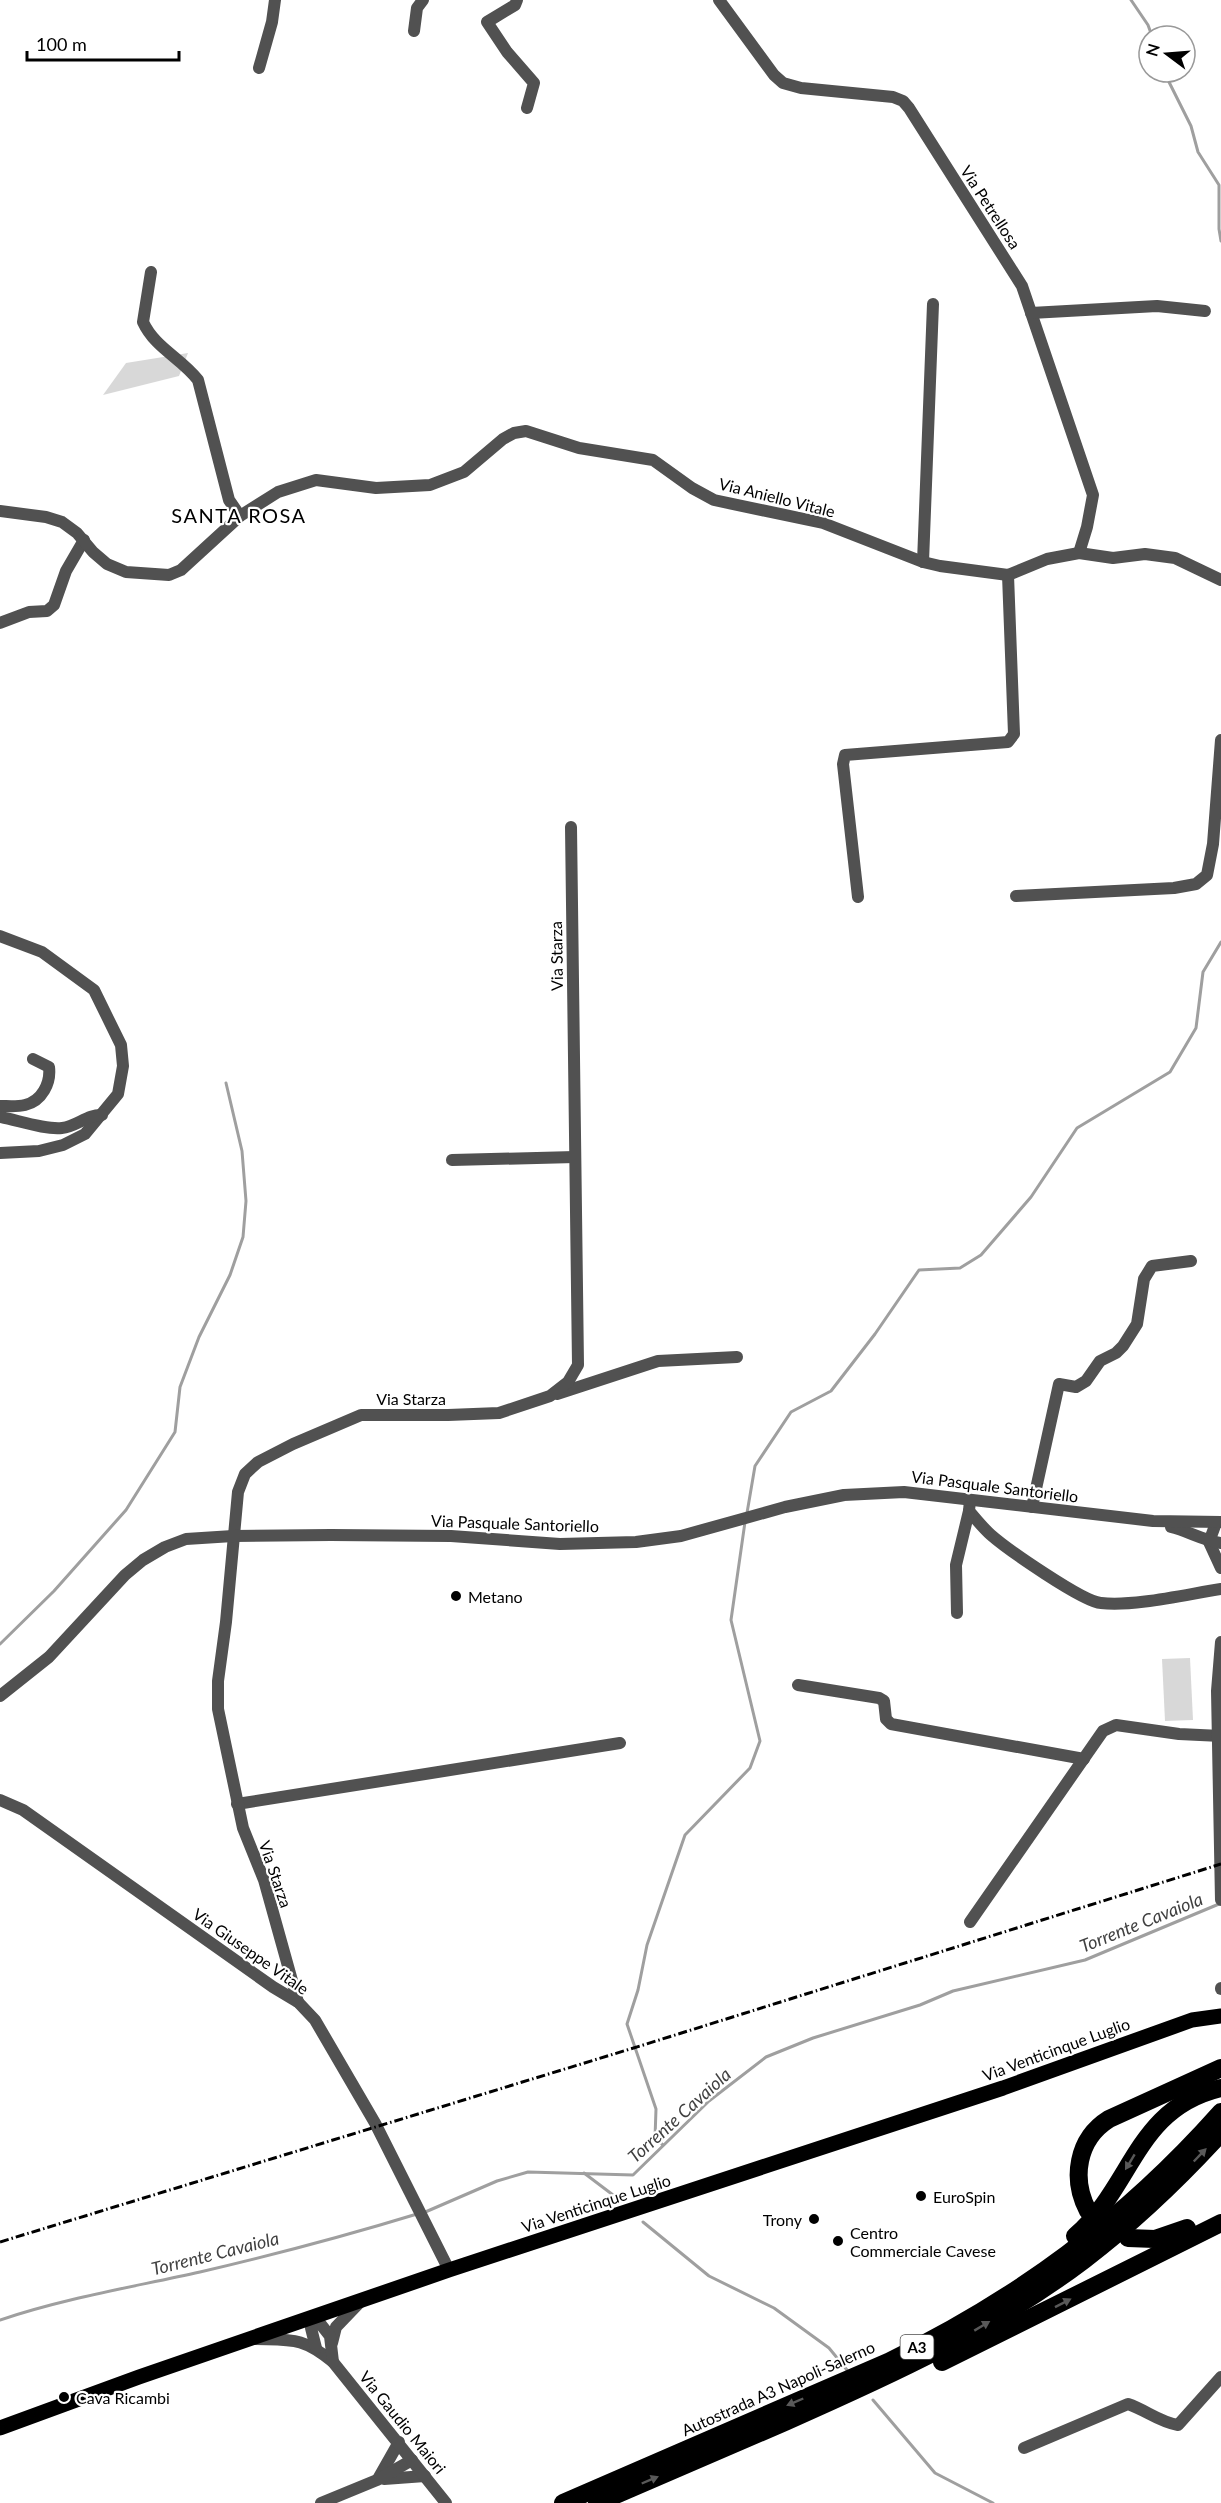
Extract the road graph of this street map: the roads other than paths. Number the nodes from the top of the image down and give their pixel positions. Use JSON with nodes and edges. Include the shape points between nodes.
{"nodes":[{"id":1,"x":275,"y":0,"type":"edge"},
{"id":2,"x":423,"y":0,"type":"edge"},
{"id":3,"x":517,"y":0,"type":"edge"},
{"id":4,"x":719,"y":0,"type":"edge"},
{"id":5,"x":414,"y":31,"type":"dead end"},
{"id":6,"x":258,"y":68,"type":"dead end"},
{"id":7,"x":527,"y":108,"type":"dead end"},
{"id":8,"x":151,"y":272,"type":"dead end"},
{"id":9,"x":933,"y":304,"type":"dead end"},
{"id":10,"x":1205,"y":311,"type":"dead end"},
{"id":11,"x":1031,"y":313,"type":"junction"},
{"id":12,"x":0,"y":511,"type":"edge"},
{"id":13,"x":240,"y":516,"type":"junction"},
{"id":14,"x":84,"y":540,"type":"junction"},
{"id":15,"x":1078,"y":553,"type":"junction"},
{"id":16,"x":923,"y":562,"type":"junction"},
{"id":17,"x":1008,"y":575,"type":"junction"},
{"id":18,"x":1221,"y":580,"type":"edge"},
{"id":19,"x":0,"y":623,"type":"edge"},
{"id":20,"x":1221,"y":740,"type":"edge"},
{"id":21,"x":571,"y":827,"type":"dead end"},
{"id":22,"x":1016,"y":896,"type":"dead end"},
{"id":23,"x":858,"y":897,"type":"dead end"},
{"id":24,"x":0,"y":936,"type":"edge"},
{"id":25,"x":33,"y":1059,"type":"dead end"},
{"id":26,"x":0,"y":1106,"type":"edge"},
{"id":27,"x":103,"y":1115,"type":"junction"},
{"id":28,"x":0,"y":1117,"type":"edge"},
{"id":29,"x":0,"y":1153,"type":"edge"},
{"id":30,"x":575,"y":1157,"type":"junction"},
{"id":31,"x":452,"y":1160,"type":"dead end"},
{"id":32,"x":1191,"y":1261,"type":"dead end"},
{"id":33,"x":737,"y":1358,"type":"dead end"},
{"id":34,"x":550,"y":1396,"type":"junction"},
{"id":35,"x":969,"y":1505,"type":"junction"},
{"id":36,"x":1032,"y":1507,"type":"junction"},
{"id":37,"x":1153,"y":1521,"type":"junction"},
{"id":38,"x":1219,"y":1524,"type":"edge"},
{"id":39,"x":233,"y":1536,"type":"junction"},
{"id":40,"x":1215,"y":1543,"type":"edge"},
{"id":41,"x":1221,"y":1568,"type":"edge"},
{"id":42,"x":1221,"y":1589,"type":"edge"},
{"id":43,"x":957,"y":1613,"type":"dead end"},
{"id":44,"x":1221,"y":1642,"type":"edge"},
{"id":45,"x":798,"y":1685,"type":"dead end"},
{"id":46,"x":0,"y":1696,"type":"edge"},
{"id":47,"x":1221,"y":1736,"type":"edge"},
{"id":48,"x":620,"y":1743,"type":"dead end"},
{"id":49,"x":1084,"y":1759,"type":"junction"},
{"id":50,"x":0,"y":1800,"type":"edge"},
{"id":51,"x":237,"y":1804,"type":"junction"},
{"id":52,"x":1221,"y":1900,"type":"edge"},
{"id":53,"x":970,"y":1922,"type":"dead end"},
{"id":54,"x":298,"y":2002,"type":"junction"},
{"id":55,"x":1221,"y":2002,"type":"edge"},
{"id":56,"x":1221,"y":2016,"type":"edge"},
{"id":57,"x":1204,"y":2017,"type":"junction"},
{"id":58,"x":1221,"y":2068,"type":"edge"},
{"id":59,"x":1221,"y":2088,"type":"edge"},
{"id":60,"x":1221,"y":2112,"type":"edge"},
{"id":61,"x":1221,"y":2133,"type":"edge"},
{"id":62,"x":1088,"y":2211,"type":"dead end"},
{"id":63,"x":1221,"y":2212,"type":"edge"},
{"id":64,"x":1221,"y":2223,"type":"edge"},
{"id":65,"x":1128,"y":2238,"type":"dead end"},
{"id":66,"x":449,"y":2271,"type":"junction"},
{"id":67,"x":360,"y":2302,"type":"junction"},
{"id":68,"x":315,"y":2317,"type":"junction"},
{"id":69,"x":250,"y":2339,"type":"junction"},
{"id":70,"x":332,"y":2344,"type":"junction"},
{"id":71,"x":316,"y":2348,"type":"junction"},
{"id":72,"x":915,"y":2348,"type":"junction"},
{"id":73,"x":333,"y":2362,"type":"junction"},
{"id":74,"x":1221,"y":2377,"type":"edge"},
{"id":75,"x":817,"y":2408,"type":"junction"},
{"id":76,"x":0,"y":2428,"type":"edge"},
{"id":77,"x":399,"y":2442,"type":"junction"},
{"id":78,"x":1024,"y":2448,"type":"dead end"},
{"id":79,"x":412,"y":2460,"type":"junction"},
{"id":80,"x":425,"y":2476,"type":"junction"},
{"id":81,"x":377,"y":2480,"type":"junction"},
{"id":82,"x":321,"y":2503,"type":"edge"},
{"id":83,"x":446,"y":2503,"type":"edge"},
{"id":84,"x":563,"y":2503,"type":"edge"},
{"id":85,"x":597,"y":2503,"type":"edge"}],
"edges":[{"from":1,"to":6,"type":"street"},
{"from":2,"to":5,"type":"street","via":[[417,8]]},
{"from":3,"to":7,"type":"street","via":[[487,22],[534,83]]},
{"from":4,"to":11,"type":"street","name":"Via Petrellosa","via":[[783,84],[903,101],[1022,286]]},
{"from":8,"to":13,"type":"street","via":[[143,322],[157,344],[198,380],[229,500]]},
{"from":9,"to":16,"type":"street"},
{"from":10,"to":11,"type":"street","via":[[1157,306]]},
{"from":11,"to":15,"type":"street","name":"Via Petrellosa","via":[[1093,495]]},
{"from":12,"to":14,"type":"street","name":"Via Aniello Vitale","via":[[62,522]]},
{"from":13,"to":14,"type":"street","name":"Via Aniello Vitale","via":[[181,570],[169,575],[126,572],[107,564]]},
{"from":13,"to":16,"type":"street","name":"Via Aniello Vitale","via":[[278,492],[316,480],[376,488],[430,485],[464,472],[503,439],[526,431],[579,448],[653,460],[714,500],[823,524]]},
{"from":14,"to":19,"type":"street","via":[[66,571],[54,605],[47,611],[29,612]]},
{"from":15,"to":17,"type":"street","name":"Via Aniello Vitale","via":[[1047,559]]},
{"from":15,"to":18,"type":"street","name":"Via Aniello Vitale","via":[[1113,558],[1175,558]]},
{"from":16,"to":17,"type":"street","name":"Via Aniello Vitale"},
{"from":17,"to":23,"type":"street","via":[[1014,734],[1008,742],[845,755]]},
{"from":20,"to":22,"type":"street","via":[[1213,844],[1207,874],[1196,884]]},
{"from":21,"to":30,"type":"street","name":"Via Starza"},
{"from":24,"to":27,"type":"street","via":[[42,952],[94,990],[121,1045],[123,1066],[118,1094]]},
{"from":25,"to":26,"type":"street","via":[[49,1067],[51,1078],[43,1093],[27,1105]]},
{"from":27,"to":28,"type":"street","via":[[96,1114],[74,1126],[58,1129]]},
{"from":27,"to":29,"type":"street","via":[[85,1134],[63,1145]]},
{"from":30,"to":31,"type":"street"},
{"from":30,"to":34,"type":"street","name":"Via Starza","via":[[578,1365],[568,1382]]},
{"from":32,"to":36,"type":"street","via":[[1152,1266],[1144,1279],[1137,1324],[1123,1347],[1100,1360],[1086,1381],[1076,1388],[1059,1384]]},
{"from":33,"to":34,"type":"street","via":[[658,1361]]},
{"from":34,"to":39,"type":"street","name":"Via Starza","via":[[499,1413],[361,1415],[292,1444],[258,1462],[245,1474],[237,1492]]},
{"from":35,"to":36,"type":"street","name":"Via Pasquale Santoriello"},
{"from":35,"to":39,"type":"street","name":"Via Pasquale Santoriello","via":[[904,1492],[874,1492],[816,1500],[681,1536],[592,1545],[451,1536]]},
{"from":35,"to":42,"type":"street","via":[[991,1535],[1065,1586],[1101,1604]]},
{"from":35,"to":43,"type":"street","via":[[956,1565]]},
{"from":36,"to":37,"type":"street","name":"Via Pasquale Santoriello"},
{"from":37,"to":38,"type":"street"},
{"from":37,"to":40,"type":"street"},
{"from":38,"to":40,"type":"street"},
{"from":39,"to":46,"type":"street","name":"Via Pasquale Santoriello","via":[[186,1539],[143,1560],[49,1657]]},
{"from":39,"to":51,"type":"street","name":"Via Starza","via":[[218,1709]]},
{"from":40,"to":41,"type":"street"},
{"from":44,"to":52,"type":"street","via":[[1217,1691]]},
{"from":45,"to":49,"type":"street","via":[[879,1698],[884,1701],[886,1719],[891,1724]]},
{"from":47,"to":49,"type":"street","via":[[1116,1725],[1103,1731]]},
{"from":48,"to":51,"type":"street"},
{"from":49,"to":53,"type":"street"},
{"from":50,"to":54,"type":"street","name":"Via Giuseppe Vitale","via":[[23,1810]]},
{"from":51,"to":54,"type":"street","name":"Via Starza","via":[[264,1880]]},
{"from":54,"to":66,"type":"street","name":"Via Giuseppe Vitale","via":[[315,2020],[350,2076]]},
{"from":55,"to":57,"type":"main road","name":"Via Venticinque Luglio"},
{"from":56,"to":57,"type":"main road","name":"Via Venticinque Luglio"},
{"from":57,"to":66,"type":"main road","name":"Via Venticinque Luglio","via":[[1003,2088]]},
{"from":58,"to":62,"type":"highway","via":[[1095,2129],[1084,2146],[1078,2170],[1081,2199]]},
{"from":59,"to":72,"type":"highway","one_way":true,"via":[[1194,2097],[1168,2113],[1139,2146],[1098,2213],[1082,2231],[1046,2260]]},
{"from":60,"to":72,"type":"highway","name":"Autostrada A3 Napoli-Salerno","number":"A3","via":[[1151,2186],[1076,2249],[1027,2283]]},
{"from":75,"to":61,"type":"highway","name":"Autostrada A3 Napoli-Salerno","number":"A3","one_way":true,"via":[[933,2354],[1041,2290],[1133,2220]]},
{"from":63,"to":65,"type":"highway","via":[[1166,2236]]},
{"from":75,"to":64,"type":"highway","one_way":true,"via":[[860,2397],[919,2373]]},
{"from":66,"to":67,"type":"main road","name":"Via Venticinque Luglio"},
{"from":67,"to":68,"type":"main road","name":"Via Venticinque Luglio"},
{"from":67,"to":70,"type":"street","via":[[336,2326]]},
{"from":68,"to":69,"type":"main road","name":"Via Venticinque Luglio"},
{"from":68,"to":70,"type":"street"},
{"from":68,"to":71,"type":"street","via":[[311,2328]]},
{"from":69,"to":71,"type":"street","name":"Via Gaudio Maiori","via":[[291,2340]]},
{"from":69,"to":76,"type":"main road","name":"Via Venticinque Luglio"},
{"from":70,"to":73,"type":"street"},
{"from":71,"to":73,"type":"street","name":"Via Gaudio Maiori"},
{"from":72,"to":84,"type":"highway","name":"Autostrada A3 Napoli-Salerno","number":"A3","one_way":true},
{"from":73,"to":77,"type":"street","name":"Via Gaudio Maiori"},
{"from":74,"to":78,"type":"street","via":[[1178,2425],[1165,2423],[1145,2409],[1128,2404]]},
{"from":85,"to":75,"type":"highway","name":"Autostrada A3 Napoli-Salerno","number":"A3","one_way":true},
{"from":77,"to":79,"type":"street","name":"Via Gaudio Maiori"},
{"from":77,"to":81,"type":"street"},
{"from":79,"to":80,"type":"street","name":"Via Gaudio Maiori"},
{"from":79,"to":81,"type":"street"},
{"from":80,"to":81,"type":"street"},
{"from":80,"to":83,"type":"street","name":"Via Gaudio Maiori"},
{"from":81,"to":82,"type":"street"}]}
